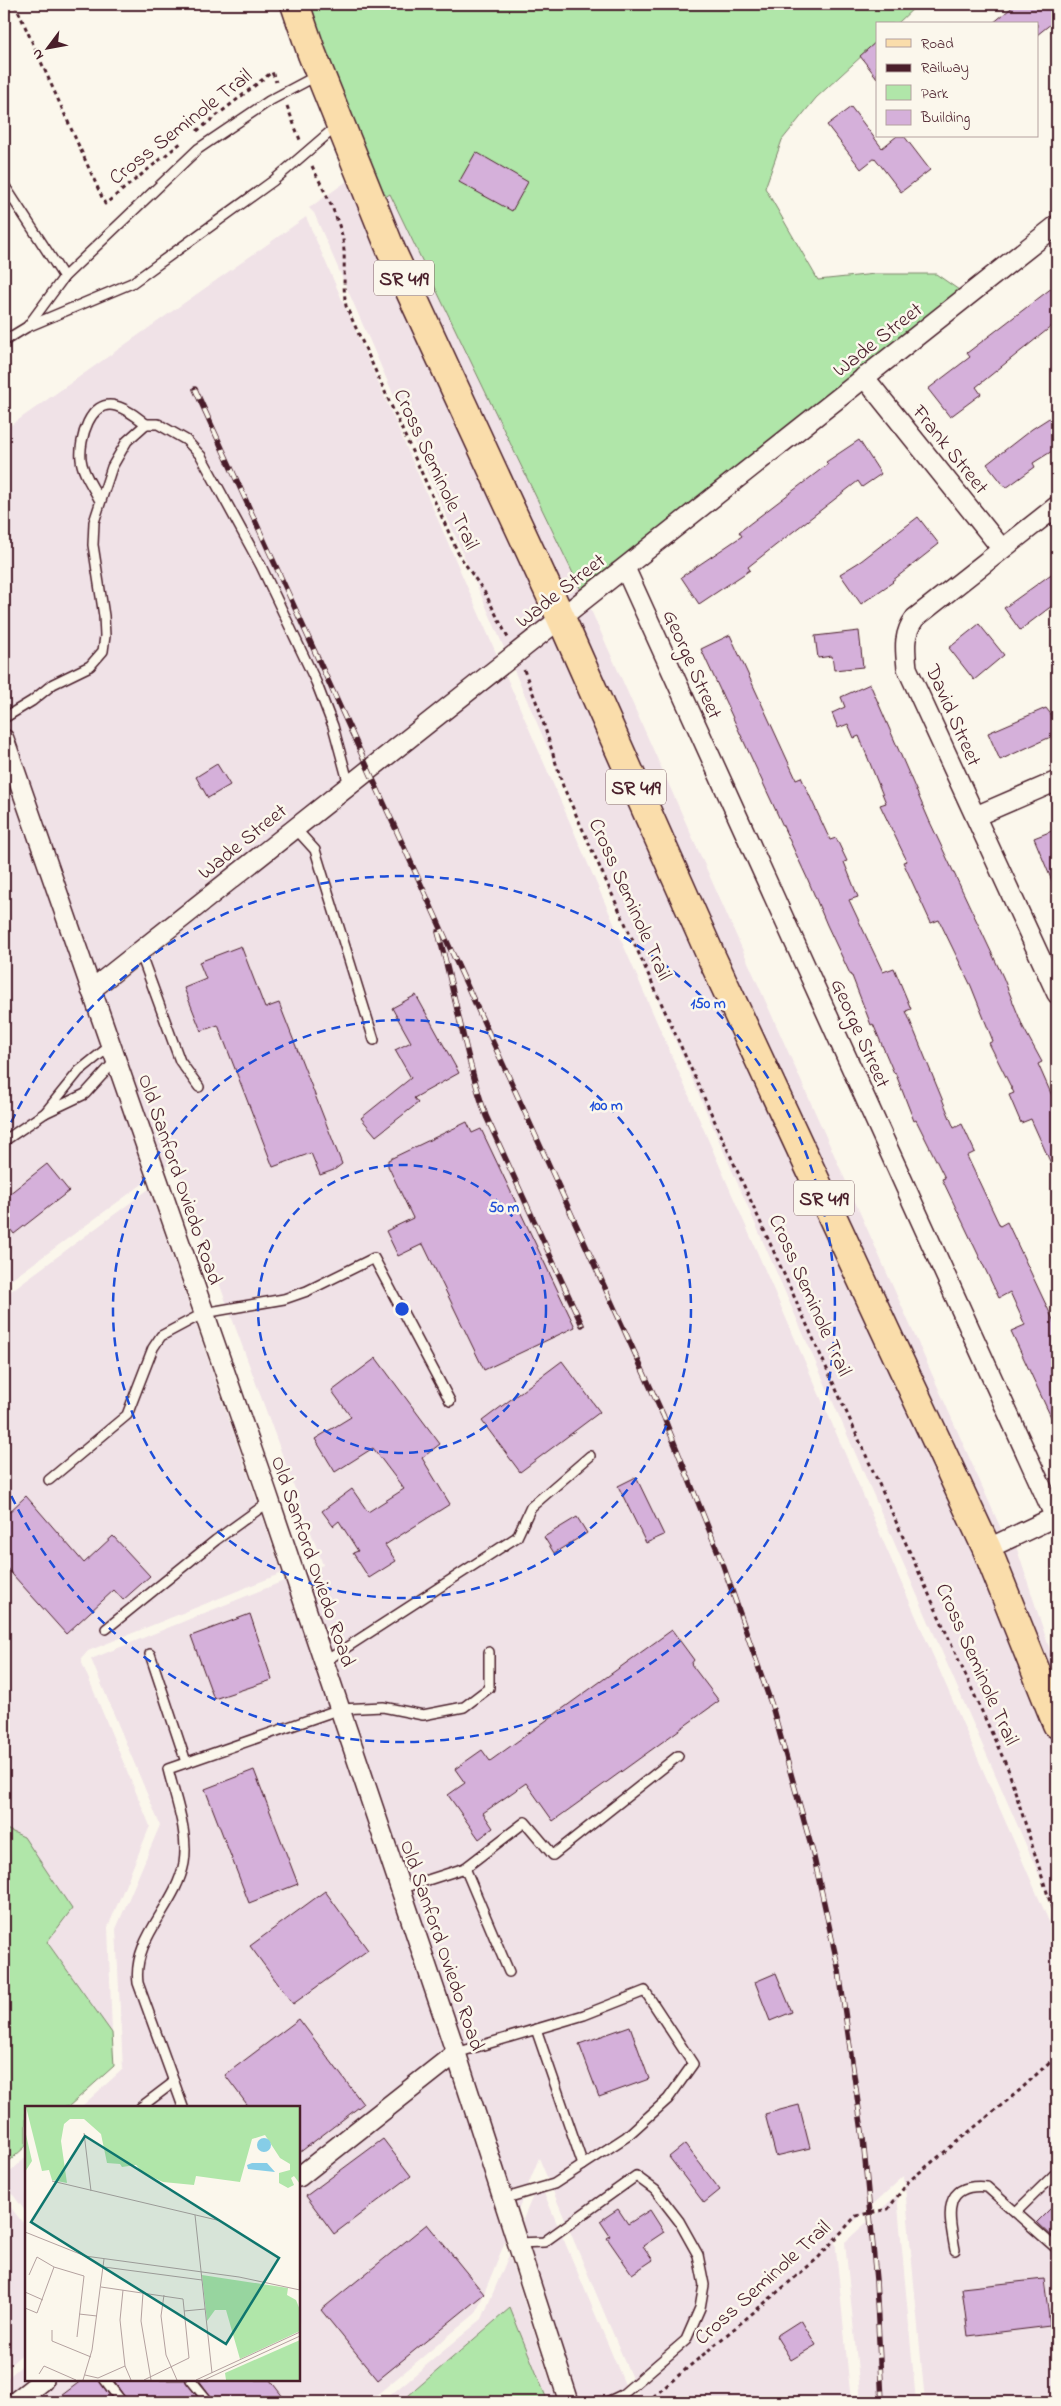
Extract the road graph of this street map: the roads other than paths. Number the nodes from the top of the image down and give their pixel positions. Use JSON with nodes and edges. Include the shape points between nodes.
{"nodes":[{"id":1,"x":295,"y":4,"type":"edge"},
{"id":2,"x":320,"y":74,"type":"junction"},
{"id":3,"x":340,"y":124,"type":"junction"},
{"id":4,"x":4,"y":185,"type":"edge"},
{"id":5,"x":1057,"y":225,"type":"edge"},
{"id":6,"x":64,"y":277,"type":"junction"},
{"id":7,"x":27,"y":327,"type":"junction"},
{"id":8,"x":4,"y":341,"type":"edge"},
{"id":9,"x":864,"y":378,"type":"junction"},
{"id":10,"x":146,"y":424,"type":"junction"},
{"id":11,"x":100,"y":501,"type":"junction"},
{"id":12,"x":1057,"y":506,"type":"edge"},
{"id":13,"x":1002,"y":549,"type":"junction"},
{"id":14,"x":625,"y":568,"type":"junction"},
{"id":15,"x":561,"y":618,"type":"junction"},
{"id":16,"x":4,"y":718,"type":"edge"},
{"id":17,"x":4,"y":742,"type":"edge"},
{"id":18,"x":1057,"y":781,"type":"edge"},
{"id":19,"x":349,"y":785,"type":"junction"},
{"id":20,"x":976,"y":816,"type":"junction"},
{"id":21,"x":295,"y":828,"type":"junction"},
{"id":22,"x":140,"y":952,"type":"junction"},
{"id":23,"x":91,"y":990,"type":"junction"},
{"id":24,"x":1057,"y":994,"type":"edge"},
{"id":25,"x":374,"y":1040,"type":"dead end"},
{"id":26,"x":113,"y":1053,"type":"junction"},
{"id":27,"x":199,"y":1087,"type":"dead end"},
{"id":28,"x":45,"y":1113,"type":"junction"},
{"id":29,"x":4,"y":1141,"type":"edge"},
{"id":30,"x":204,"y":1313,"type":"junction"},
{"id":31,"x":450,"y":1401,"type":"dead end"},
{"id":32,"x":590,"y":1456,"type":"dead end"},
{"id":33,"x":48,"y":1480,"type":"dead end"},
{"id":34,"x":270,"y":1501,"type":"junction"},
{"id":35,"x":1056,"y":1516,"type":"edge"},
{"id":36,"x":988,"y":1549,"type":"junction"},
{"id":37,"x":106,"y":1629,"type":"dead end"},
{"id":38,"x":489,"y":1652,"type":"dead end"},
{"id":39,"x":150,"y":1654,"type":"dead end"},
{"id":40,"x":324,"y":1662,"type":"junction"},
{"id":41,"x":340,"y":1708,"type":"junction"},
{"id":42,"x":1057,"y":1724,"type":"edge"},
{"id":43,"x":678,"y":1756,"type":"dead end"},
{"id":44,"x":186,"y":1762,"type":"junction"},
{"id":45,"x":465,"y":1868,"type":"junction"},
{"id":46,"x":400,"y":1889,"type":"junction"},
{"id":47,"x":508,"y":1972,"type":"dead end"},
{"id":48,"x":536,"y":2029,"type":"junction"},
{"id":49,"x":456,"y":2053,"type":"junction"},
{"id":50,"x":174,"y":2082,"type":"junction"},
{"id":51,"x":143,"y":2106,"type":"edge"},
{"id":52,"x":183,"y":2106,"type":"edge"},
{"id":53,"x":584,"y":2165,"type":"junction"},
{"id":54,"x":1057,"y":2172,"type":"edge"},
{"id":55,"x":300,"y":2176,"type":"edge"},
{"id":56,"x":503,"y":2199,"type":"junction"},
{"id":57,"x":1016,"y":2212,"type":"junction"},
{"id":58,"x":517,"y":2243,"type":"junction"},
{"id":59,"x":1057,"y":2249,"type":"edge"},
{"id":60,"x":956,"y":2250,"type":"dead end"},
{"id":61,"x":42,"y":2381,"type":"edge"},
{"id":62,"x":106,"y":2381,"type":"edge"},
{"id":63,"x":192,"y":2381,"type":"edge"},
{"id":64,"x":21,"y":2400,"type":"edge"},
{"id":65,"x":122,"y":2402,"type":"edge"},
{"id":66,"x":209,"y":2402,"type":"edge"},
{"id":67,"x":568,"y":2402,"type":"edge"},
{"id":68,"x":606,"y":2402,"type":"edge"}],
"edges":[{"from":1,"to":2,"type":"main road","number":"SR 419"},
{"from":2,"to":3,"type":"main road","number":"SR 419"},
{"from":2,"to":6,"type":"lane","via":[[282,94],[198,149]]},
{"from":3,"to":7,"type":"lane","via":[[273,181],[132,283]]},
{"from":3,"to":15,"type":"main road","number":"SR 419","via":[[391,250]]},
{"from":4,"to":6,"type":"lane"},
{"from":5,"to":9,"type":"street","name":"Wade Street"},
{"from":6,"to":7,"type":"lane"},
{"from":7,"to":8,"type":"lane"},
{"from":9,"to":13,"type":"street","name":"Frank Street"},
{"from":9,"to":14,"type":"street","name":"Wade Street"},
{"from":10,"to":11,"type":"lane","via":[[127,441],[112,467]]},
{"from":10,"to":11,"type":"lane","via":[[115,405],[102,406],[94,412],[82,443],[81,460]]},
{"from":10,"to":19,"type":"lane","via":[[158,424],[186,440],[201,456],[261,566],[316,682],[333,726]]},
{"from":11,"to":16,"type":"lane","via":[[92,545],[104,616],[103,651],[90,666],[53,684],[32,702]]},
{"from":12,"to":13,"type":"street","name":"David Street"},
{"from":13,"to":20,"type":"street","name":"David Street","via":[[915,618],[907,630],[904,646],[907,668]]},
{"from":14,"to":15,"type":"street","name":"Wade Street"},
{"from":14,"to":35,"type":"street","name":"George Street"},
{"from":15,"to":19,"type":"street","name":"Wade Street"},
{"from":15,"to":36,"type":"main road","number":"SR 419","via":[[716,965]]},
{"from":17,"to":23,"type":"street","name":"Old Sanford Oviedo Road"},
{"from":18,"to":20,"type":"street"},
{"from":19,"to":21,"type":"street","name":"Wade Street"},
{"from":20,"to":24,"type":"street","name":"David Street"},
{"from":21,"to":22,"type":"street","name":"Wade Street"},
{"from":21,"to":25,"type":"lane","via":[[315,850]]},
{"from":22,"to":23,"type":"street","name":"Wade Street"},
{"from":22,"to":27,"type":"lane","via":[[180,1060]]},
{"from":23,"to":26,"type":"street","name":"Old Sanford Oviedo Road"},
{"from":26,"to":28,"type":"lane","via":[[79,1071]]},
{"from":26,"to":28,"type":"lane","via":[[85,1094]]},
{"from":26,"to":30,"type":"street","name":"Old Sanford Oviedo Road"},
{"from":28,"to":29,"type":"lane"},
{"from":30,"to":31,"type":"lane","via":[[284,1299],[374,1258]]},
{"from":30,"to":33,"type":"lane","via":[[161,1336],[153,1348],[127,1415]]},
{"from":30,"to":34,"type":"street","name":"Old Sanford Oviedo Road"},
{"from":32,"to":40,"type":"lane","via":[[531,1507],[517,1537]]},
{"from":34,"to":37,"type":"lane"},
{"from":34,"to":40,"type":"street","name":"Old Sanford Oviedo Road"},
{"from":35,"to":36,"type":"street"},
{"from":36,"to":42,"type":"main road","number":"SR 419"},
{"from":38,"to":41,"type":"lane","via":[[489,1688],[464,1707],[423,1715],[383,1707]]},
{"from":39,"to":44,"type":"lane"},
{"from":40,"to":41,"type":"street","name":"Old Sanford Oviedo Road"},
{"from":41,"to":44,"type":"lane"},
{"from":41,"to":46,"type":"street","name":"Old Sanford Oviedo Road"},
{"from":43,"to":45,"type":"lane","via":[[553,1855],[525,1822]]},
{"from":44,"to":50,"type":"lane","via":[[168,1769],[186,1846],[184,1865],[139,1953],[136,1970]]},
{"from":45,"to":46,"type":"lane"},
{"from":45,"to":47,"type":"lane"},
{"from":46,"to":49,"type":"street","name":"Old Sanford Oviedo Road"},
{"from":48,"to":49,"type":"lane"},
{"from":48,"to":53,"type":"lane"},
{"from":48,"to":53,"type":"lane","via":[[584,2015],[645,1991],[693,2064],[661,2105],[626,2137]]},
{"from":49,"to":55,"type":"street"},
{"from":49,"to":56,"type":"street","name":"Old Sanford Oviedo Road"},
{"from":50,"to":51,"type":"lane"},
{"from":50,"to":52,"type":"lane"},
{"from":53,"to":56,"type":"lane","via":[[554,2184]]},
{"from":54,"to":57,"type":"lane"},
{"from":56,"to":58,"type":"street","name":"Old Sanford Oviedo Road"},
{"from":57,"to":59,"type":"lane"},
{"from":57,"to":60,"type":"lane","via":[[987,2187],[975,2186],[962,2191],[950,2203],[949,2212]]},
{"from":58,"to":67,"type":"street","name":"Old Sanford Oviedo Road"},
{"from":58,"to":68,"type":"lane","via":[[544,2242],[636,2176],[655,2190],[694,2247],[704,2285],[700,2308],[686,2340],[622,2395]]},
{"from":61,"to":64,"type":"street"},
{"from":62,"to":65,"type":"lane"},
{"from":63,"to":66,"type":"lane"}]}
